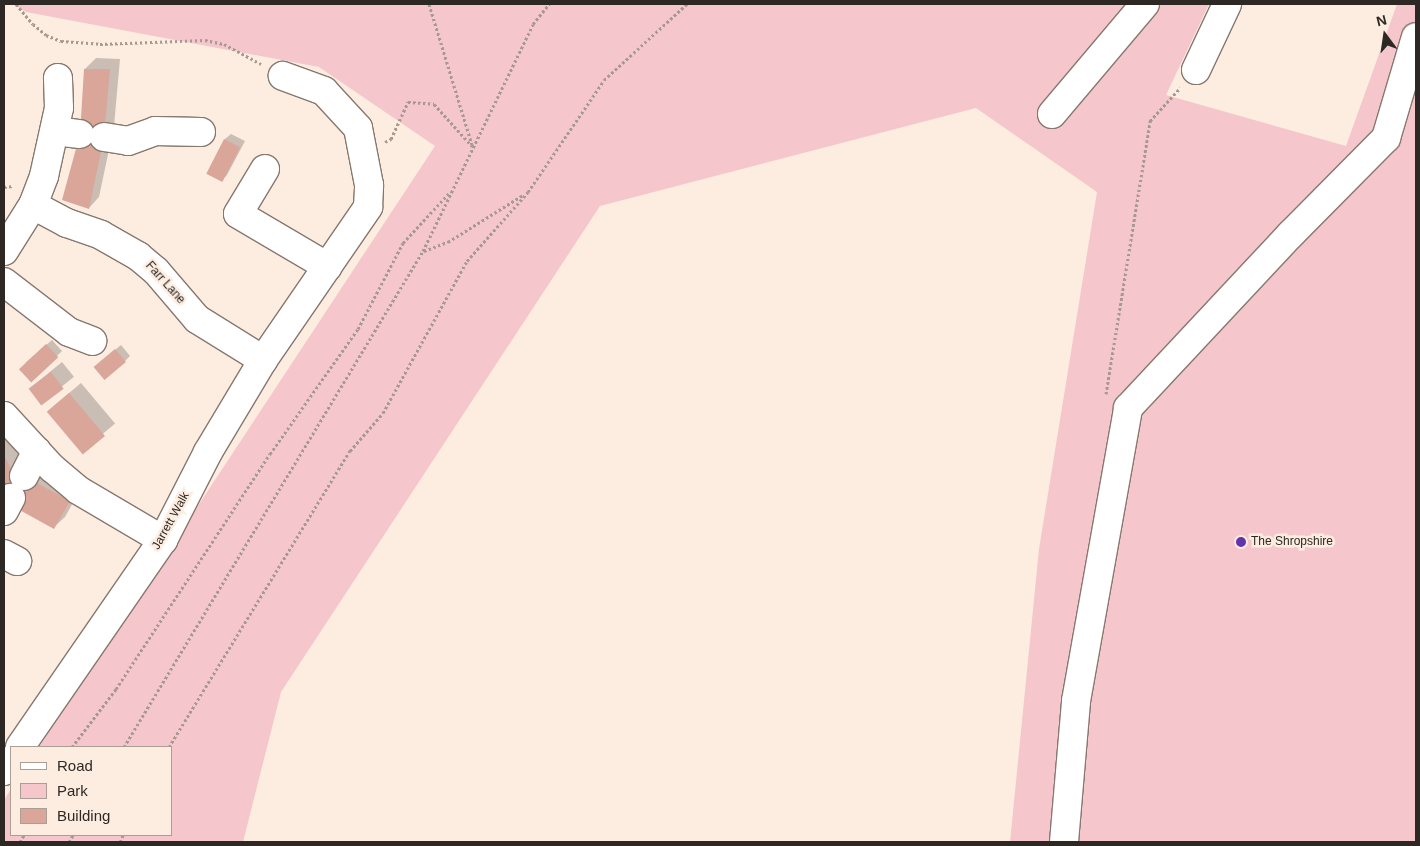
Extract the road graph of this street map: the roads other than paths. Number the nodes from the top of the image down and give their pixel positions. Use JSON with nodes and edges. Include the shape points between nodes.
{"nodes":[{"id":1,"x":1145,"y":4,"type":"edge"},
{"id":2,"x":1227,"y":4,"type":"edge"},
{"id":3,"x":1416,"y":37,"type":"edge"},
{"id":4,"x":1196,"y":70,"type":"road end"},
{"id":5,"x":283,"y":76,"type":"road end"},
{"id":6,"x":58,"y":78,"type":"dead end"},
{"id":7,"x":1052,"y":114,"type":"dead end"},
{"id":8,"x":201,"y":132,"type":"dead end"},
{"id":9,"x":79,"y":134,"type":"junction"},
{"id":10,"x":265,"y":168,"type":"dead end"},
{"id":11,"x":33,"y":205,"type":"junction"},
{"id":12,"x":4,"y":250,"type":"edge"},
{"id":13,"x":321,"y":278,"type":"junction"},
{"id":14,"x":4,"y":282,"type":"edge"},
{"id":15,"x":92,"y":341,"type":"dead end"},
{"id":16,"x":263,"y":360,"type":"junction"},
{"id":17,"x":4,"y":416,"type":"edge"},
{"id":18,"x":37,"y":451,"type":"junction"},
{"id":19,"x":13,"y":495,"type":"edge"},
{"id":20,"x":162,"y":540,"type":"junction"},
{"id":21,"x":21,"y":746,"type":"edge"},
{"id":22,"x":1064,"y":842,"type":"edge"}],
"edges":[{"from":1,"to":7,"type":"street"},
{"from":2,"to":4,"type":"street"},
{"from":3,"to":22,"type":"street","via":[[1386,138],[1128,408],[1076,701]]},
{"from":5,"to":13,"type":"street","name":"Jarrett Walk","via":[[324,91],[358,128],[364,153],[370,185],[368,207]]},
{"from":6,"to":9,"type":"street","via":[[59,108]]},
{"from":8,"to":9,"type":"street","via":[[155,131],[128,140]]},
{"from":9,"to":11,"type":"street","via":[[44,176]]},
{"from":10,"to":13,"type":"street","via":[[238,214]]},
{"from":11,"to":12,"type":"street"},
{"from":11,"to":16,"type":"street","name":"Farr Lane","via":[[67,223],[101,235],[138,256],[156,271],[197,319]]},
{"from":13,"to":16,"type":"street","name":"Jarrett Walk"},
{"from":14,"to":15,"type":"street","via":[[69,332]]},
{"from":16,"to":20,"type":"street","name":"Jarrett Walk","via":[[208,452]]},
{"from":17,"to":18,"type":"street"},
{"from":18,"to":19,"type":"street"},
{"from":18,"to":20,"type":"street","via":[[78,490]]},
{"from":20,"to":21,"type":"street","name":"Jarrett Walk"}]}
